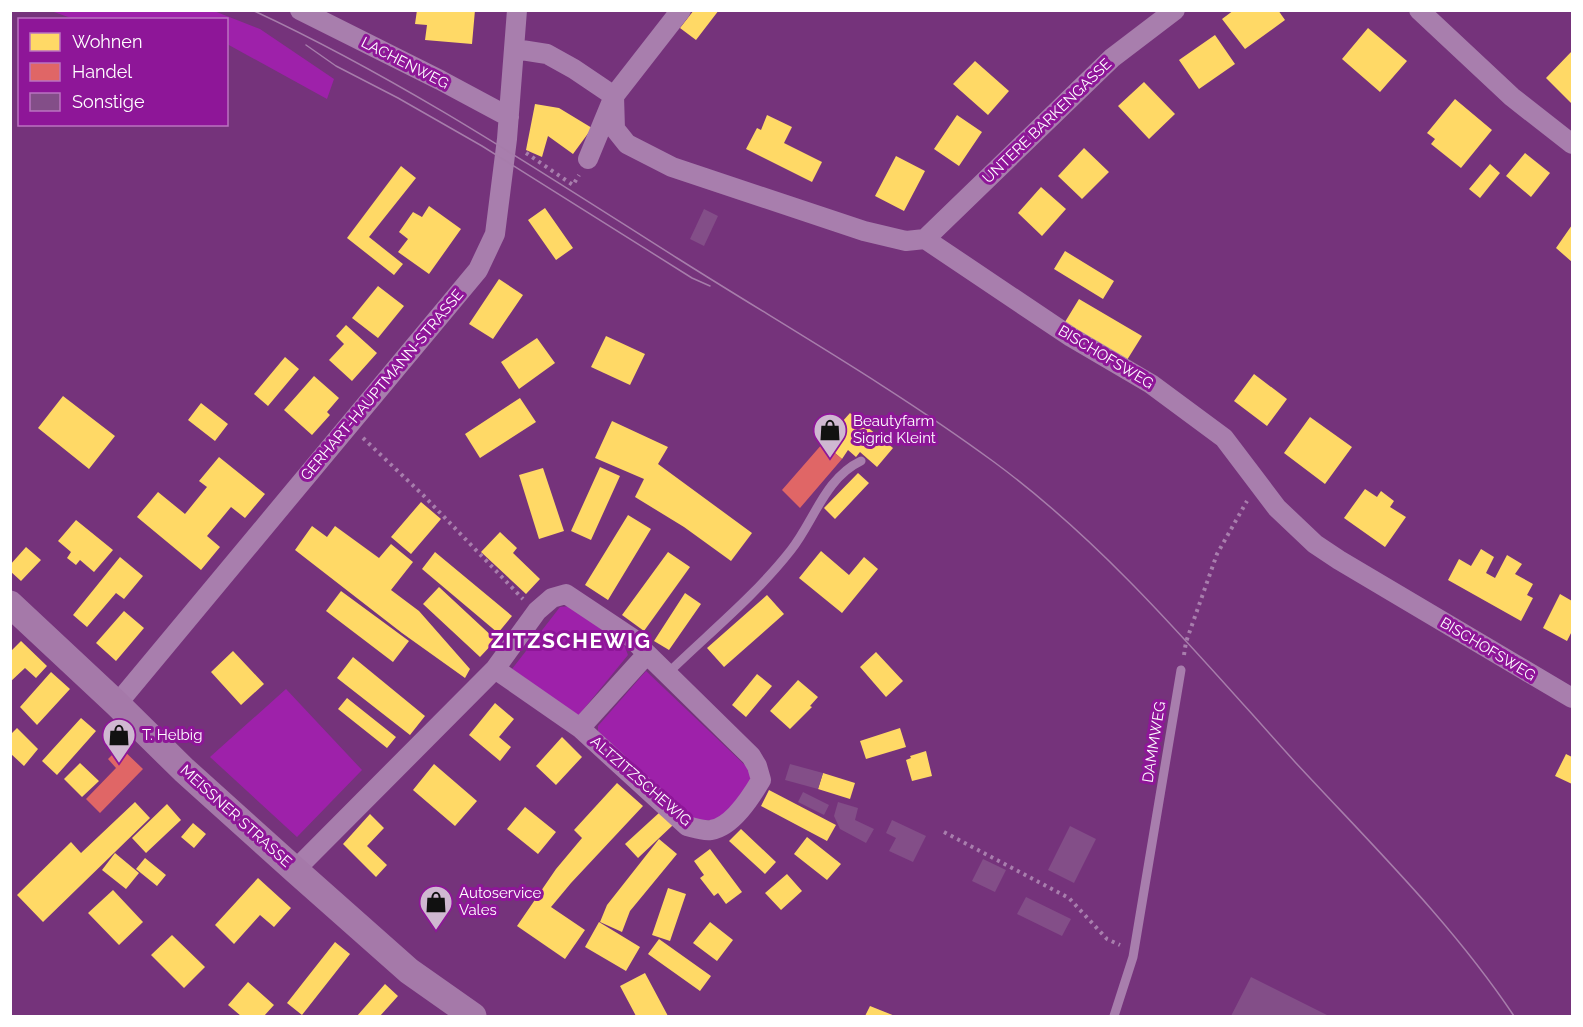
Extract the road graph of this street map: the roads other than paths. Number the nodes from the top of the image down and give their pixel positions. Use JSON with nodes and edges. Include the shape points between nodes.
{"nodes":[{"id":1,"x":300,"y":10,"type":"edge"},
{"id":2,"x":517,"y":10,"type":"edge"},
{"id":3,"x":681,"y":10,"type":"edge"},
{"id":4,"x":1175,"y":10,"type":"edge"},
{"id":5,"x":1419,"y":10,"type":"edge"},
{"id":6,"x":514,"y":49,"type":"junction"},
{"id":7,"x":614,"y":96,"type":"junction"},
{"id":8,"x":509,"y":117,"type":"junction"},
{"id":9,"x":1572,"y":144,"type":"edge"},
{"id":10,"x":588,"y":159,"type":"road end"},
{"id":11,"x":925,"y":239,"type":"junction"},
{"id":12,"x":861,"y":461,"type":"dead end"},
{"id":13,"x":10,"y":604,"type":"edge"},
{"id":14,"x":646,"y":654,"type":"junction"},
{"id":15,"x":495,"y":669,"type":"junction"},
{"id":16,"x":1181,"y":670,"type":"road end"},
{"id":17,"x":667,"y":674,"type":"junction"},
{"id":18,"x":1572,"y":698,"type":"edge"},
{"id":19,"x":117,"y":704,"type":"junction"},
{"id":20,"x":580,"y":728,"type":"junction"},
{"id":21,"x":295,"y":870,"type":"junction"},
{"id":22,"x":473,"y":1017,"type":"edge"},
{"id":23,"x":1113,"y":1017,"type":"edge"}],
"edges":[{"from":1,"to":8,"type":"street","name":"LACHENWEG"},
{"from":2,"to":6,"type":"street","name":"GERHART-HAUPTMANN-STRASSE"},
{"from":3,"to":7,"type":"street"},
{"from":4,"to":11,"type":"street","name":"UNTERE BARKENGASSE","via":[[1112,57]]},
{"from":5,"to":9,"type":"street","via":[[1512,97]]},
{"from":6,"to":7,"type":"street","via":[[547,54]]},
{"from":6,"to":8,"type":"street","name":"GERHART-HAUPTMANN-STRASSE"},
{"from":7,"to":10,"type":"street"},
{"from":7,"to":11,"type":"street","via":[[615,129],[627,144],[672,167],[864,231],[906,241]]},
{"from":8,"to":19,"type":"street","name":"GERHART-HAUPTMANN-STRASSE","via":[[495,234],[478,270]]},
{"from":11,"to":18,"type":"street","name":"BISCHOFSWEG","via":[[1071,337],[1151,384],[1224,438],[1276,508],[1340,561]]},
{"from":12,"to":17,"type":"lane","via":[[851,465],[822,497],[792,549]]},
{"from":13,"to":19,"type":"main road","name":"MEISSNER STRASSE"},
{"from":14,"to":15,"type":"street","name":"ALTZITZSCHEWIG","via":[[632,638],[566,594],[552,598],[537,610]]},
{"from":14,"to":17,"type":"street","name":"ALTZITZSCHEWIG"},
{"from":14,"to":20,"type":"street","name":"ALTZITZSCHEWIG"},
{"from":15,"to":20,"type":"street","name":"ALTZITZSCHEWIG"},
{"from":15,"to":21,"type":"street","name":"ALTZITZSCHEWIG"},
{"from":16,"to":23,"type":"lane","name":"DAMMWEG","via":[[1134,951]]},
{"from":17,"to":20,"type":"street","name":"ALTZITZSCHEWIG","via":[[757,766],[761,780],[748,803],[714,830],[687,826]]},
{"from":19,"to":21,"type":"main road","name":"MEISSNER STRASSE"},
{"from":21,"to":22,"type":"main road","name":"MEISSNER STRASSE","via":[[409,971]]}]}
